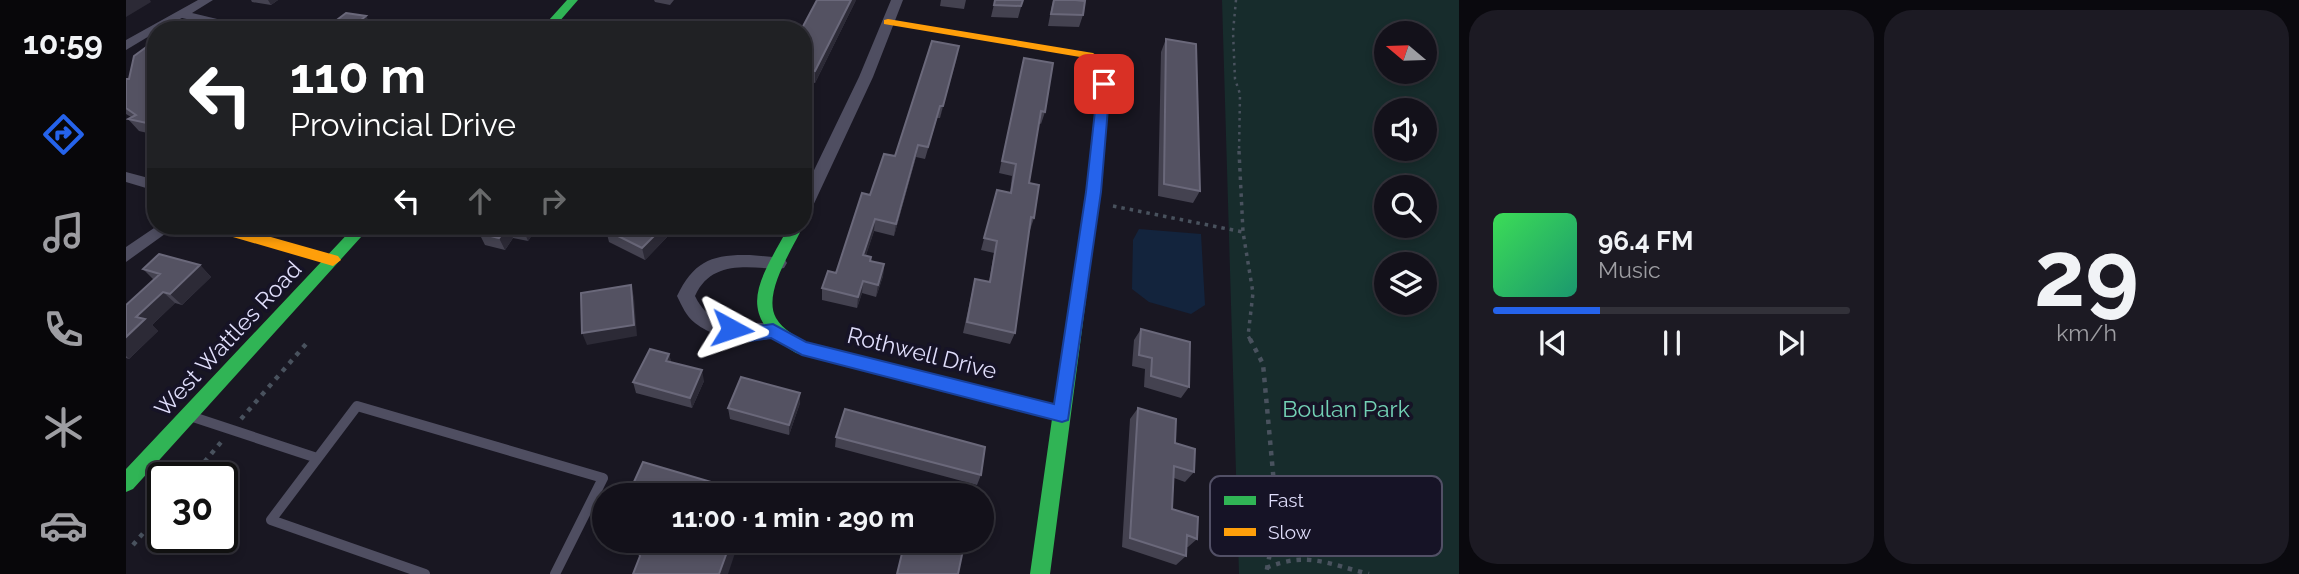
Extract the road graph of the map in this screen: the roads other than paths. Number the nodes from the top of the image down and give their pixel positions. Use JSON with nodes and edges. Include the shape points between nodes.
{"nodes":[{"id":1,"x":207,"y":0,"type":"edge"},
{"id":2,"x":573,"y":0,"type":"edge"},
{"id":3,"x":897,"y":0,"type":"edge"},
{"id":4,"x":180,"y":14,"type":"junction"},
{"id":5,"x":169,"y":21,"type":"edge"},
{"id":6,"x":214,"y":21,"type":"edge"},
{"id":7,"x":553,"y":21,"type":"edge"},
{"id":8,"x":888,"y":22,"type":"junction"},
{"id":9,"x":147,"y":34,"type":"edge"},
{"id":10,"x":126,"y":47,"type":"edge"},
{"id":11,"x":126,"y":177,"type":"edge"},
{"id":12,"x":147,"y":183,"type":"edge"},
{"id":13,"x":812,"y":191,"type":"edge"},
{"id":14,"x":155,"y":235,"type":"edge"},
{"id":15,"x":246,"y":235,"type":"edge"},
{"id":16,"x":356,"y":235,"type":"edge"},
{"id":17,"x":792,"y":235,"type":"edge"},
{"id":18,"x":126,"y":256,"type":"edge"},
{"id":19,"x":333,"y":260,"type":"junction"},
{"id":20,"x":778,"y":263,"type":"junction"},
{"id":21,"x":773,"y":331,"type":"junction"},
{"id":22,"x":1062,"y":414,"type":"junction"},
{"id":23,"x":188,"y":415,"type":"junction"},
{"id":24,"x":317,"y":458,"type":"junction"},
{"id":25,"x":126,"y":483,"type":"edge"},
{"id":26,"x":425,"y":574,"type":"edge"},
{"id":27,"x":555,"y":574,"type":"edge"},
{"id":28,"x":1040,"y":574,"type":"edge"}],
"edges":[{"from":1,"to":4,"type":"street"},
{"from":2,"to":7,"type":"street"},
{"from":3,"to":8,"type":"street"},
{"from":4,"to":5,"type":"street"},
{"from":4,"to":6,"type":"street"},
{"from":8,"to":13,"type":"street"},
{"from":8,"to":22,"type":"street","via":[[1089,55],[1104,65],[1098,156]]},
{"from":9,"to":10,"type":"street"},
{"from":11,"to":12,"type":"street"},
{"from":14,"to":18,"type":"street"},
{"from":15,"to":19,"type":"street"},
{"from":16,"to":19,"type":"street","name":"West Wattles Road"},
{"from":17,"to":20,"type":"street"},
{"from":19,"to":23,"type":"street","name":"West Wattles Road"},
{"from":20,"to":21,"type":"street","via":[[762,306]]},
{"from":20,"to":21,"type":"street","via":[[727,261],[711,265],[698,273],[686,296],[695,314],[713,325],[750,334]]},
{"from":21,"to":22,"type":"street","name":"Rothwell Drive","via":[[802,348]]},
{"from":22,"to":28,"type":"street"},
{"from":23,"to":24,"type":"lane"},
{"from":23,"to":25,"type":"street","name":"West Wattles Road"},
{"from":24,"to":26,"type":"lane","via":[[271,520]]},
{"from":24,"to":27,"type":"lane","via":[[357,406],[603,478]]}]}
